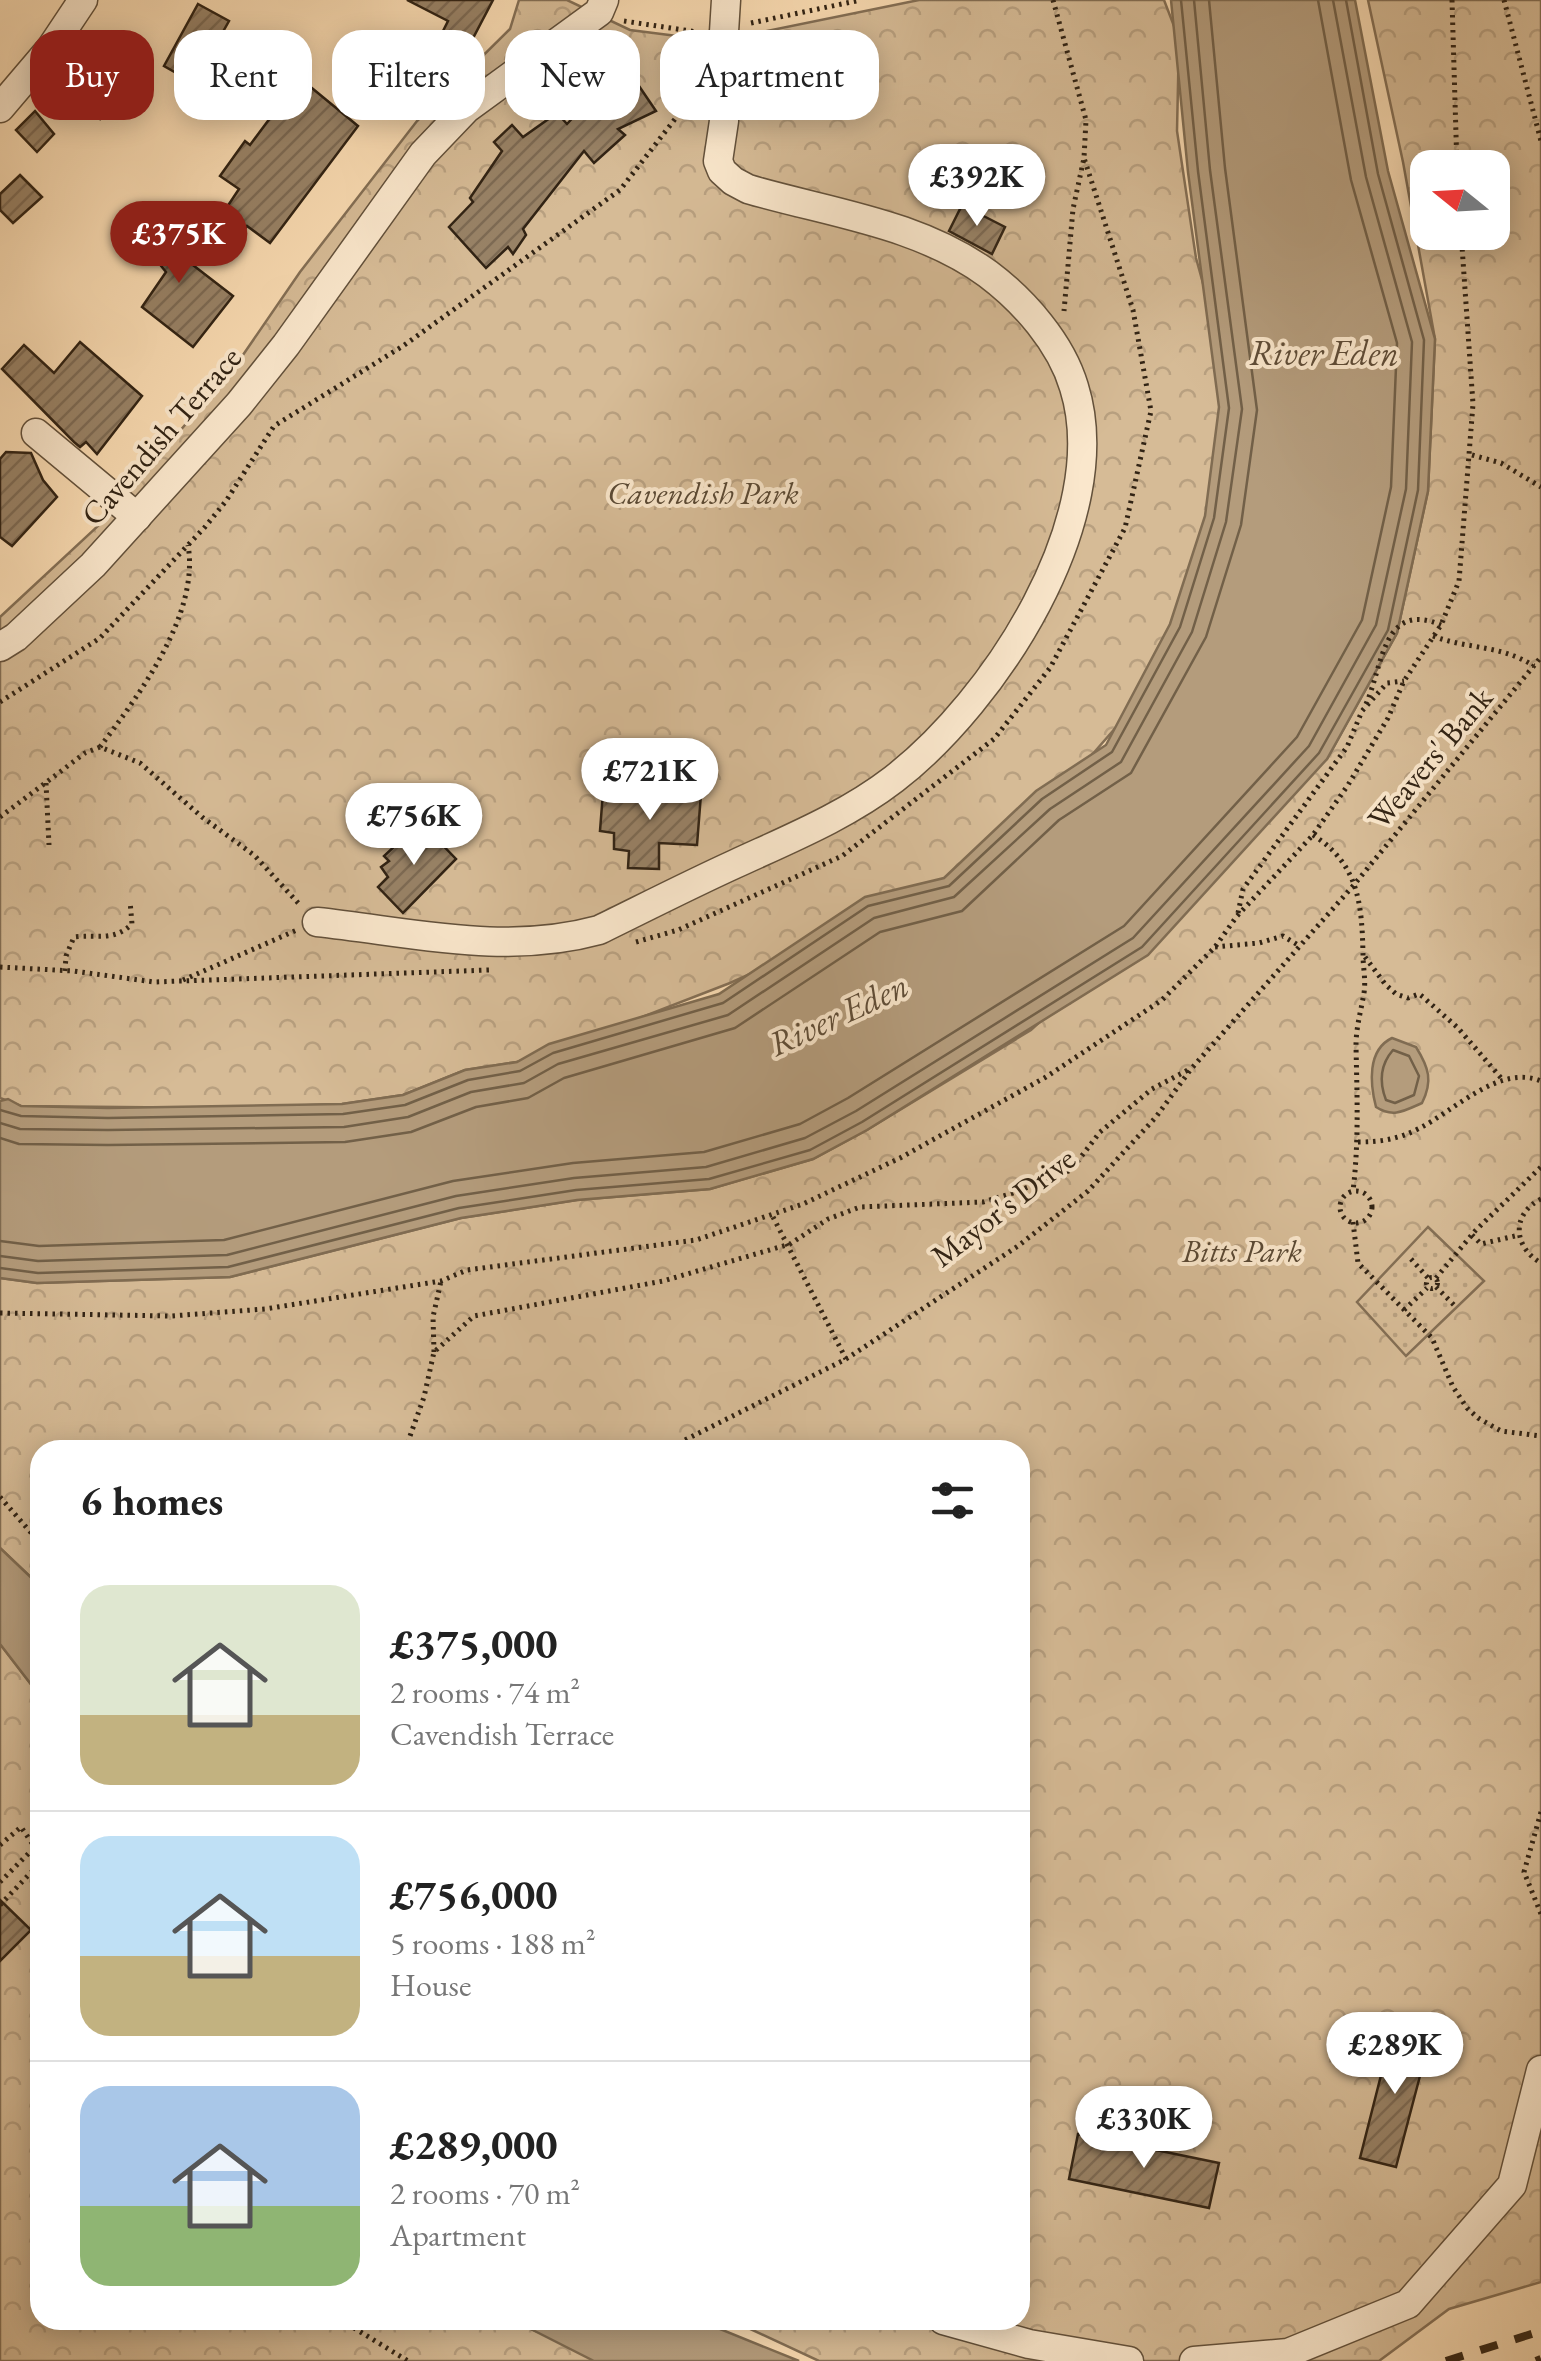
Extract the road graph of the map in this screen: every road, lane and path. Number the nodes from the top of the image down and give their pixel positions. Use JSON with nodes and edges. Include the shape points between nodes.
{"nodes":[{"id":1,"x":83,"y":0,"type":"edge"},
{"id":2,"x":604,"y":0,"type":"edge"},
{"id":3,"x":726,"y":0,"type":"edge"},
{"id":4,"x":1054,"y":0,"type":"edge"},
{"id":5,"x":1452,"y":0,"type":"edge"},
{"id":6,"x":1504,"y":0,"type":"edge"},
{"id":7,"x":724,"y":30,"type":"edge"},
{"id":8,"x":0,"y":108,"type":"edge"},
{"id":9,"x":677,"y":120,"type":"edge"},
{"id":10,"x":724,"y":120,"type":"edge"},
{"id":11,"x":1541,"y":141,"type":"edge"},
{"id":12,"x":1456,"y":150,"type":"edge"},
{"id":13,"x":1084,"y":158,"type":"junction"},
{"id":14,"x":1461,"y":250,"type":"edge"},
{"id":15,"x":1059,"y":352,"type":"junction"},
{"id":16,"x":36,"y":432,"type":"dead end"},
{"id":17,"x":1471,"y":454,"type":"junction"},
{"id":18,"x":1541,"y":487,"type":"edge"},
{"id":19,"x":138,"y":517,"type":"junction"},
{"id":20,"x":188,"y":543,"type":"junction"},
{"id":21,"x":1440,"y":625,"type":"junction"},
{"id":22,"x":1434,"y":636,"type":"junction"},
{"id":23,"x":0,"y":647,"type":"edge"},
{"id":24,"x":1539,"y":662,"type":"edge"},
{"id":25,"x":1404,"y":681,"type":"junction"},
{"id":26,"x":0,"y":702,"type":"edge"},
{"id":27,"x":1362,"y":711,"type":"junction"},
{"id":28,"x":100,"y":748,"type":"junction"},
{"id":29,"x":46,"y":782,"type":"junction"},
{"id":30,"x":0,"y":817,"type":"edge"},
{"id":31,"x":1313,"y":835,"type":"junction"},
{"id":32,"x":48,"y":844,"type":"dead end"},
{"id":33,"x":1353,"y":886,"type":"junction"},
{"id":34,"x":130,"y":901,"type":"dead end"},
{"id":35,"x":1238,"y":916,"type":"junction"},
{"id":36,"x":317,"y":922,"type":"junction"},
{"id":37,"x":624,"y":946,"type":"dead end"},
{"id":38,"x":1216,"y":946,"type":"junction"},
{"id":39,"x":1298,"y":946,"type":"junction"},
{"id":40,"x":1363,"y":954,"type":"junction"},
{"id":41,"x":0,"y":966,"type":"edge"},
{"id":42,"x":496,"y":970,"type":"dead end"},
{"id":43,"x":65,"y":971,"type":"junction"},
{"id":44,"x":181,"y":981,"type":"junction"},
{"id":45,"x":1190,"y":1069,"type":"junction"},
{"id":46,"x":1502,"y":1079,"type":"junction"},
{"id":47,"x":1541,"y":1081,"type":"edge"},
{"id":48,"x":1358,"y":1142,"type":"junction"},
{"id":49,"x":1541,"y":1167,"type":"edge"},
{"id":50,"x":1352,"y":1191,"type":"junction"},
{"id":51,"x":1541,"y":1199,"type":"edge"},
{"id":52,"x":774,"y":1216,"type":"junction"},
{"id":53,"x":1353,"y":1222,"type":"junction"},
{"id":54,"x":1472,"y":1235,"type":"junction"},
{"id":55,"x":1519,"y":1236,"type":"junction"},
{"id":56,"x":790,"y":1244,"type":"junction"},
{"id":57,"x":1411,"y":1259,"type":"dead end"},
{"id":58,"x":1541,"y":1263,"type":"edge"},
{"id":59,"x":442,"y":1281,"type":"junction"},
{"id":60,"x":1431,"y":1281,"type":"junction"},
{"id":61,"x":1454,"y":1305,"type":"dead end"},
{"id":62,"x":1404,"y":1310,"type":"junction"},
{"id":63,"x":0,"y":1313,"type":"edge"},
{"id":64,"x":434,"y":1352,"type":"junction"},
{"id":65,"x":846,"y":1360,"type":"junction"},
{"id":66,"x":1541,"y":1436,"type":"edge"},
{"id":67,"x":409,"y":1440,"type":"edge"},
{"id":68,"x":685,"y":1440,"type":"edge"},
{"id":69,"x":0,"y":1497,"type":"edge"},
{"id":70,"x":30,"y":1532,"type":"edge"},
{"id":71,"x":1541,"y":1812,"type":"edge"},
{"id":72,"x":30,"y":1838,"type":"edge"},
{"id":73,"x":0,"y":1844,"type":"edge"},
{"id":74,"x":30,"y":1852,"type":"edge"},
{"id":75,"x":30,"y":1874,"type":"edge"},
{"id":76,"x":0,"y":1882,"type":"edge"},
{"id":77,"x":0,"y":1905,"type":"edge"},
{"id":78,"x":1541,"y":1914,"type":"edge"},
{"id":79,"x":1541,"y":2070,"type":"edge"},
{"id":80,"x":357,"y":2330,"type":"edge"},
{"id":81,"x":979,"y":2330,"type":"edge"},
{"id":82,"x":408,"y":2361,"type":"edge"},
{"id":83,"x":1129,"y":2361,"type":"edge"},
{"id":84,"x":1194,"y":2361,"type":"edge"}],
"edges":[{"from":1,"to":8,"type":"street"},
{"from":2,"to":19,"type":"street","name":"Cavendish Terrace","via":[[600,12],[466,109],[423,154],[286,345]]},
{"from":3,"to":7,"type":"street"},
{"from":4,"to":13,"type":"path","via":[[1086,120]]},
{"from":5,"to":12,"type":"path"},
{"from":6,"to":11,"type":"path"},
{"from":9,"to":20,"type":"path","via":[[620,190],[419,335],[274,426],[226,501]]},
{"from":10,"to":15,"type":"street","via":[[718,161],[733,182],[933,241],[991,276]]},
{"from":13,"to":15,"type":"path"},
{"from":13,"to":37,"type":"path","via":[[1134,310],[1151,411],[1125,528],[1050,668],[994,739],[842,856],[678,930]]},
{"from":14,"to":17,"type":"path"},
{"from":15,"to":36,"type":"street","via":[[1080,411],[1076,500],[1064,540],[1027,622],[991,676],[958,722],[891,782],[807,831],[568,939],[512,944]]},
{"from":16,"to":19,"type":"street"},
{"from":17,"to":18,"type":"path","via":[[1502,463]]},
{"from":17,"to":21,"type":"path","via":[[1458,582]]},
{"from":19,"to":23,"type":"street","name":"Cavendish Terrace"},
{"from":20,"to":26,"type":"path","via":[[100,638]]},
{"from":20,"to":28,"type":"path","via":[[183,606],[148,683]]},
{"from":21,"to":22,"type":"path"},
{"from":21,"to":27,"type":"path","via":[[1420,618],[1402,622],[1378,662]]},
{"from":22,"to":24,"type":"path"},
{"from":22,"to":25,"type":"path"},
{"from":24,"to":33,"type":"path","name":"Weavers' Bank"},
{"from":25,"to":27,"type":"path","via":[[1387,683]]},
{"from":25,"to":31,"type":"path","via":[[1368,754]]},
{"from":27,"to":35,"type":"path","via":[[1347,747],[1243,889]]},
{"from":28,"to":29,"type":"path"},
{"from":28,"to":36,"type":"path","via":[[140,763],[166,783],[254,855]]},
{"from":29,"to":30,"type":"path"},
{"from":29,"to":32,"type":"path"},
{"from":31,"to":33,"type":"path","via":[[1341,858]]},
{"from":31,"to":35,"type":"path"},
{"from":33,"to":39,"type":"path","name":"Mayor's Drive"},
{"from":33,"to":40,"type":"path","via":[[1364,914]]},
{"from":34,"to":43,"type":"path","via":[[132,924],[109,938],[74,937]]},
{"from":35,"to":38,"type":"path"},
{"from":36,"to":44,"type":"path"},
{"from":38,"to":39,"type":"path","via":[[1283,936]]},
{"from":38,"to":52,"type":"path","via":[[1162,1000],[1046,1077],[900,1158]]},
{"from":39,"to":45,"type":"path","name":"Mayor's Drive"},
{"from":40,"to":46,"type":"path","via":[[1396,994],[1419,994],[1458,1028]]},
{"from":40,"to":48,"type":"path","via":[[1365,988],[1356,1027]]},
{"from":41,"to":43,"type":"path"},
{"from":42,"to":44,"type":"path"},
{"from":43,"to":44,"type":"path"},
{"from":45,"to":56,"type":"path","via":[[1100,1132],[1071,1170],[982,1202],[860,1207],[828,1218]]},
{"from":45,"to":65,"type":"path","name":"Mayor's Drive","via":[[1088,1191],[1018,1246]]},
{"from":46,"to":47,"type":"path"},
{"from":46,"to":48,"type":"path","via":[[1418,1130],[1385,1142]]},
{"from":48,"to":50,"type":"path"},
{"from":49,"to":54,"type":"path"},
{"from":50,"to":53,"type":"path","via":[[1340,1206]]},
{"from":50,"to":53,"type":"path","via":[[1363,1192],[1372,1205],[1366,1220]]},
{"from":51,"to":55,"type":"path","via":[[1522,1216]]},
{"from":52,"to":56,"type":"path"},
{"from":52,"to":59,"type":"path","via":[[696,1240],[467,1270]]},
{"from":53,"to":62,"type":"path","via":[[1358,1263]]},
{"from":54,"to":55,"type":"path","via":[[1481,1244]]},
{"from":54,"to":60,"type":"path"},
{"from":55,"to":58,"type":"path"},
{"from":56,"to":64,"type":"path","via":[[663,1281],[474,1316]]},
{"from":56,"to":65,"type":"path"},
{"from":57,"to":60,"type":"path"},
{"from":59,"to":63,"type":"path","via":[[265,1309],[170,1316]]},
{"from":59,"to":64,"type":"path"},
{"from":60,"to":61,"type":"path"},
{"from":60,"to":62,"type":"path"},
{"from":62,"to":66,"type":"path","via":[[1432,1338],[1453,1387],[1478,1418],[1501,1431]]},
{"from":64,"to":67,"type":"path"},
{"from":65,"to":68,"type":"path","name":"Mayor's Drive"},
{"from":69,"to":70,"type":"path"},
{"from":71,"to":78,"type":"path","via":[[1524,1872]]},
{"from":72,"to":73,"type":"path","via":[[21,1827]]},
{"from":74,"to":76,"type":"path"},
{"from":75,"to":77,"type":"path"},
{"from":79,"to":84,"type":"street","via":[[1512,2186],[1408,2304],[1288,2352]]},
{"from":80,"to":82,"type":"path"},
{"from":81,"to":83,"type":"street"}]}
